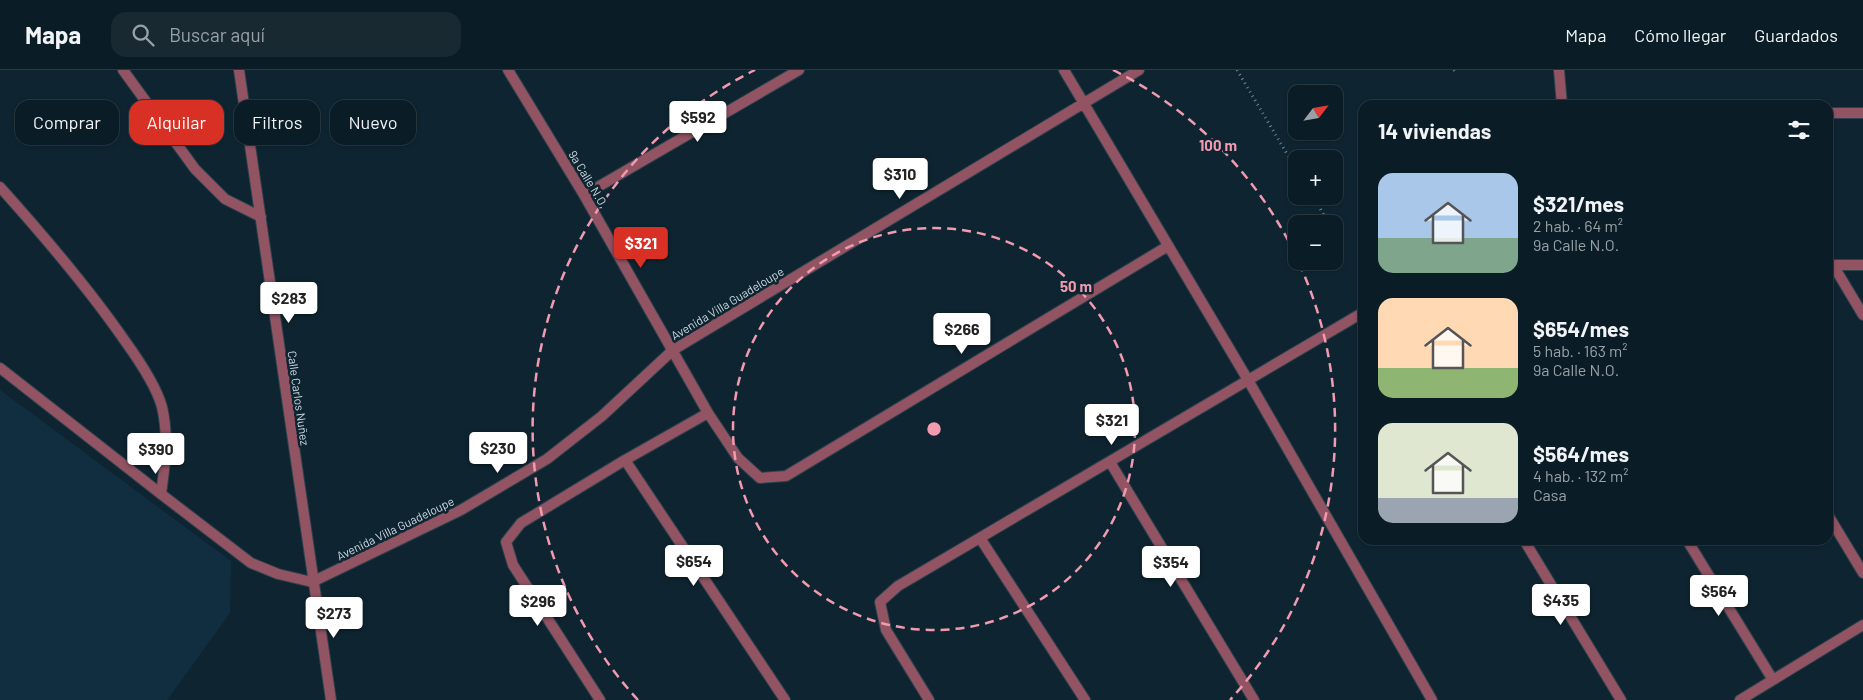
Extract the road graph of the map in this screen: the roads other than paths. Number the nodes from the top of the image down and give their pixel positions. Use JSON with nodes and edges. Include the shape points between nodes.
{"nodes":[{"id":1,"x":123,"y":70,"type":"edge"},
{"id":2,"x":239,"y":70,"type":"edge"},
{"id":3,"x":508,"y":70,"type":"edge"},
{"id":4,"x":799,"y":70,"type":"edge"},
{"id":5,"x":1064,"y":70,"type":"edge"},
{"id":6,"x":1139,"y":70,"type":"edge"},
{"id":7,"x":1559,"y":70,"type":"edge"},
{"id":8,"x":1562,"y":100,"type":"edge"},
{"id":9,"x":1084,"y":104,"type":"junction"},
{"id":10,"x":1833,"y":113,"type":"edge"},
{"id":11,"x":1863,"y":113,"type":"edge"},
{"id":12,"x":0,"y":187,"type":"edge"},
{"id":13,"x":584,"y":195,"type":"junction"},
{"id":14,"x":261,"y":217,"type":"junction"},
{"id":15,"x":1168,"y":246,"type":"junction"},
{"id":16,"x":1833,"y":265,"type":"edge"},
{"id":17,"x":1863,"y":265,"type":"edge"},
{"id":18,"x":1833,"y":270,"type":"edge"},
{"id":19,"x":1358,"y":315,"type":"edge"},
{"id":20,"x":1863,"y":315,"type":"edge"},
{"id":21,"x":674,"y":350,"type":"junction"},
{"id":22,"x":0,"y":368,"type":"edge"},
{"id":23,"x":1248,"y":380,"type":"junction"},
{"id":24,"x":708,"y":413,"type":"junction"},
{"id":25,"x":624,"y":460,"type":"junction"},
{"id":26,"x":1110,"y":462,"type":"junction"},
{"id":27,"x":161,"y":494,"type":"junction"},
{"id":28,"x":1833,"y":522,"type":"edge"},
{"id":29,"x":980,"y":538,"type":"junction"},
{"id":30,"x":1527,"y":545,"type":"edge"},
{"id":31,"x":1690,"y":545,"type":"edge"},
{"id":32,"x":1863,"y":573,"type":"edge"},
{"id":33,"x":312,"y":582,"type":"junction"},
{"id":34,"x":1863,"y":625,"type":"edge"},
{"id":35,"x":1773,"y":680,"type":"junction"},
{"id":36,"x":331,"y":700,"type":"edge"},
{"id":37,"x":600,"y":700,"type":"edge"},
{"id":38,"x":785,"y":700,"type":"edge"},
{"id":39,"x":929,"y":700,"type":"edge"},
{"id":40,"x":1085,"y":700,"type":"edge"},
{"id":41,"x":1254,"y":700,"type":"edge"},
{"id":42,"x":1432,"y":700,"type":"edge"},
{"id":43,"x":1620,"y":700,"type":"edge"},
{"id":44,"x":1740,"y":700,"type":"edge"}],
"edges":[{"from":1,"to":14,"type":"street","via":[[195,169],[225,198]]},
{"from":2,"to":14,"type":"street","name":"Calle Carlos Nuñez"},
{"from":3,"to":13,"type":"street","name":"9a Calle N.O."},
{"from":4,"to":13,"type":"street"},
{"from":5,"to":9,"type":"street"},
{"from":6,"to":9,"type":"street","name":"Avenida Villa Guadeloupe"},
{"from":7,"to":8,"type":"street"},
{"from":9,"to":15,"type":"street"},
{"from":9,"to":21,"type":"street","name":"Avenida Villa Guadeloupe"},
{"from":10,"to":11,"type":"street"},
{"from":12,"to":27,"type":"street","via":[[103,309],[144,367],[162,406],[167,453]]},
{"from":13,"to":21,"type":"street","name":"9a Calle N.O."},
{"from":14,"to":33,"type":"street","name":"Calle Carlos Nuñez"},
{"from":15,"to":23,"type":"street"},
{"from":15,"to":24,"type":"street","name":"9a Calle N.O.","via":[[786,476],[760,478],[738,458]]},
{"from":16,"to":17,"type":"street"},
{"from":18,"to":20,"type":"street"},
{"from":19,"to":23,"type":"street"},
{"from":21,"to":24,"type":"street","name":"9a Calle N.O."},
{"from":21,"to":33,"type":"street","name":"Avenida Villa Guadeloupe","via":[[602,416],[546,459],[461,510]]},
{"from":22,"to":27,"type":"street"},
{"from":23,"to":26,"type":"street"},
{"from":23,"to":42,"type":"street"},
{"from":24,"to":25,"type":"street"},
{"from":25,"to":37,"type":"street","via":[[521,523],[506,542],[512,565]]},
{"from":25,"to":38,"type":"street"},
{"from":26,"to":29,"type":"street"},
{"from":26,"to":41,"type":"street"},
{"from":27,"to":33,"type":"street","via":[[251,562],[278,574]]},
{"from":28,"to":32,"type":"street"},
{"from":29,"to":39,"type":"street","via":[[898,586],[880,602],[886,630]]},
{"from":29,"to":40,"type":"street"},
{"from":30,"to":43,"type":"street"},
{"from":31,"to":35,"type":"street"},
{"from":33,"to":36,"type":"street","name":"Calle Carlos Nuñez"},
{"from":34,"to":35,"type":"street"},
{"from":35,"to":44,"type":"street"}]}
